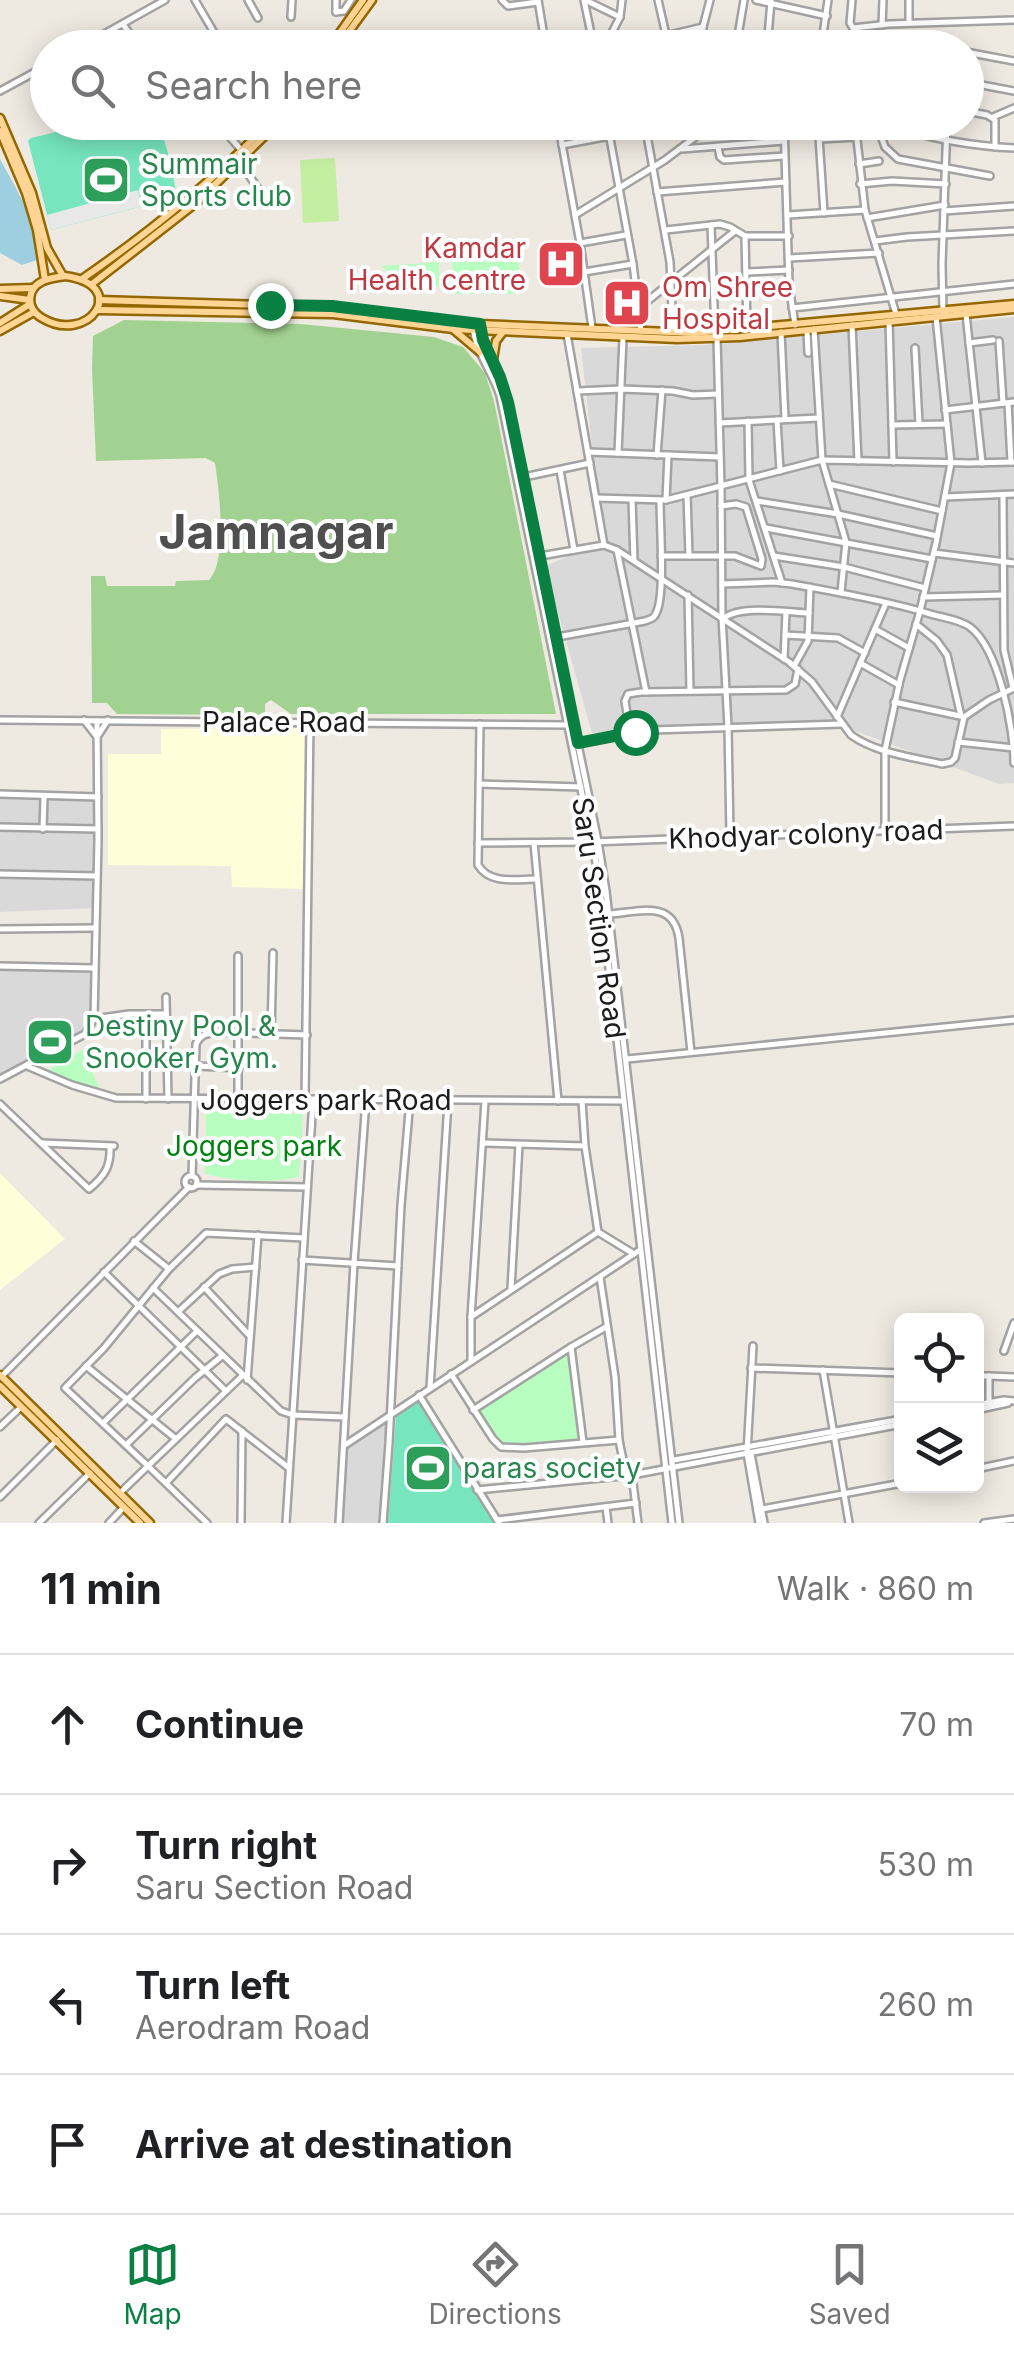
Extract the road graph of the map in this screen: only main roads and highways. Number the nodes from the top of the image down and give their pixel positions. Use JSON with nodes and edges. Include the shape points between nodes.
{"nodes":[{"id":1,"x":364,"y":0,"type":"edge"},
{"id":2,"x":372,"y":0,"type":"edge"},
{"id":3,"x":342,"y":30,"type":"edge"},
{"id":4,"x":350,"y":30,"type":"edge"},
{"id":5,"x":0,"y":118,"type":"edge"},
{"id":6,"x":0,"y":132,"type":"edge"},
{"id":7,"x":253,"y":140,"type":"edge"},
{"id":8,"x":261,"y":140,"type":"edge"},
{"id":9,"x":62,"y":276,"type":"junction"},
{"id":10,"x":82,"y":278,"type":"junction"},
{"id":11,"x":45,"y":280,"type":"junction"},
{"id":12,"x":92,"y":284,"type":"junction"},
{"id":13,"x":33,"y":288,"type":"junction"},
{"id":14,"x":0,"y":292,"type":"edge"},
{"id":15,"x":99,"y":300,"type":"junction"},
{"id":16,"x":31,"y":305,"type":"junction"},
{"id":17,"x":1014,"y":307,"type":"edge"},
{"id":18,"x":98,"y":310,"type":"junction"},
{"id":19,"x":941,"y":314,"type":"junction"},
{"id":20,"x":0,"y":327,"type":"edge"},
{"id":21,"x":477,"y":327,"type":"junction"},
{"id":22,"x":453,"y":330,"type":"junction"},
{"id":23,"x":504,"y":330,"type":"junction"},
{"id":24,"x":593,"y":333,"type":"junction"},
{"id":25,"x":716,"y":335,"type":"junction"},
{"id":26,"x":480,"y":352,"type":"road end"},
{"id":27,"x":493,"y":360,"type":"road end"},
{"id":28,"x":0,"y":1379,"type":"edge"},
{"id":29,"x":140,"y":1523,"type":"edge"},
{"id":30,"x":150,"y":1523,"type":"edge"}],
"edges":[{"from":1,"to":3,"type":"main road"},
{"from":2,"to":4,"type":"main road"},
{"from":5,"to":9,"type":"main road"},
{"from":6,"to":11,"type":"main road","via":[[26,192]]},
{"from":7,"to":10,"type":"main road","via":[[177,210]]},
{"from":8,"to":12,"type":"main road","via":[[196,203]]},
{"from":9,"to":10,"type":"main road"},
{"from":9,"to":11,"type":"main road"},
{"from":10,"to":12,"type":"main road"},
{"from":11,"to":13,"type":"main road"},
{"from":12,"to":15,"type":"main road"},
{"from":13,"to":14,"type":"main road"},
{"from":13,"to":16,"type":"main road"},
{"from":14,"to":16,"type":"main road"},
{"from":15,"to":18,"type":"main road"},
{"from":15,"to":21,"type":"main road","via":[[332,306]]},
{"from":16,"to":18,"type":"main road","via":[[45,320],[64,324],[90,320]]},
{"from":16,"to":20,"type":"main road"},
{"from":17,"to":19,"type":"main road"},
{"from":17,"to":19,"type":"main road"},
{"from":18,"to":22,"type":"main road","via":[[332,314]]},
{"from":19,"to":25,"type":"main road"},
{"from":19,"to":25,"type":"main road"},
{"from":21,"to":22,"type":"main road"},
{"from":21,"to":23,"type":"main road"},
{"from":21,"to":24,"type":"main road"},
{"from":22,"to":26,"type":"main road"},
{"from":23,"to":24,"type":"main road"},
{"from":23,"to":27,"type":"main road"},
{"from":24,"to":25,"type":"main road"},
{"from":24,"to":25,"type":"main road"},
{"from":28,"to":29,"type":"main road"},
{"from":28,"to":30,"type":"main road"}]}
